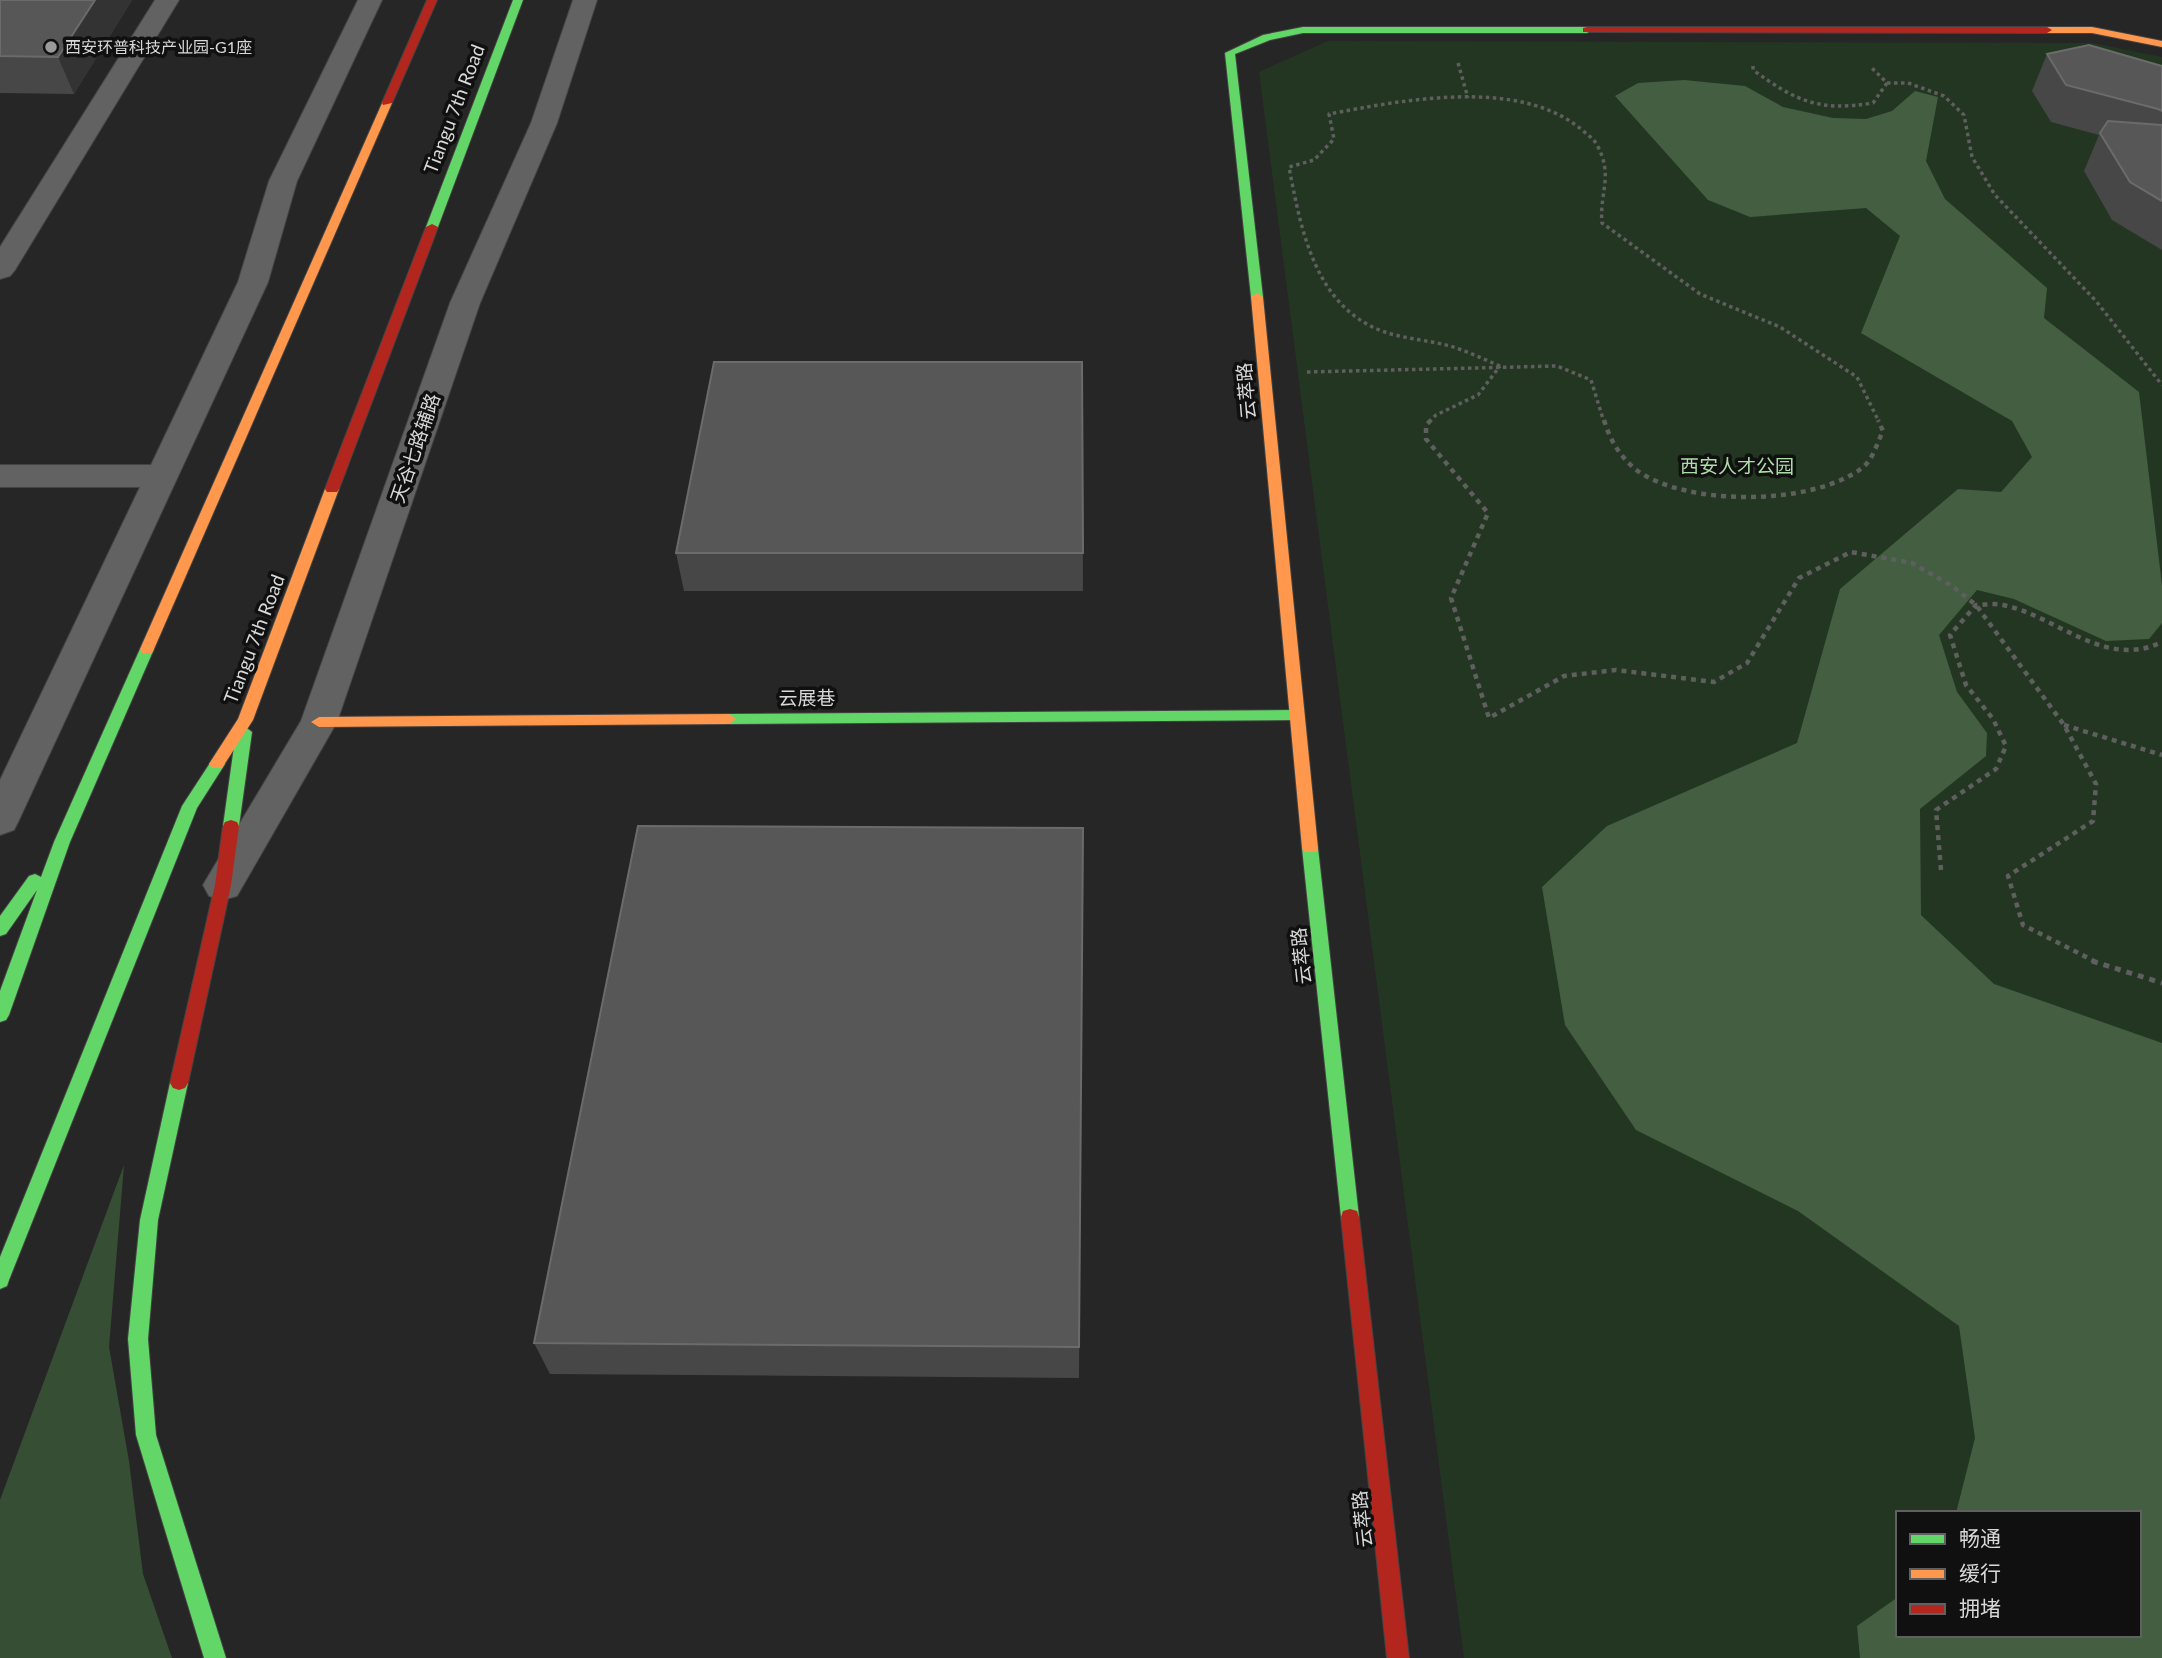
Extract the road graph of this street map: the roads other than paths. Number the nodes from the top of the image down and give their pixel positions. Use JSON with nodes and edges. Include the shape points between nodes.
{"nodes":[{"id":1,"x":167,"y":0,"type":"edge"},
{"id":2,"x":370,"y":0,"type":"edge"},
{"id":3,"x":432,"y":0,"type":"edge"},
{"id":4,"x":518,"y":0,"type":"edge"},
{"id":5,"x":585,"y":0,"type":"edge"},
{"id":6,"x":2162,"y":44,"type":"edge"},
{"id":7,"x":0,"y":270,"type":"edge"},
{"id":8,"x":162,"y":475,"type":"junction"},
{"id":9,"x":0,"y":476,"type":"edge"},
{"id":10,"x":1296,"y":715,"type":"junction"},
{"id":11,"x":246,"y":720,"type":"junction"},
{"id":12,"x":319,"y":722,"type":"junction"},
{"id":13,"x":0,"y":820,"type":"edge"},
{"id":14,"x":62,"y":842,"type":"junction"},
{"id":15,"x":223,"y":885,"type":"junction"},
{"id":16,"x":0,"y":929,"type":"edge"},
{"id":17,"x":0,"y":1015,"type":"edge"},
{"id":18,"x":0,"y":1280,"type":"edge"},
{"id":19,"x":215,"y":1658,"type":"edge"},
{"id":20,"x":1398,"y":1658,"type":"edge"}],
"edges":[{"from":1,"to":7,"type":"street"},
{"from":2,"to":8,"type":"street","via":[[283,181],[253,282]]},
{"from":3,"to":14,"type":"main road"},
{"from":4,"to":11,"type":"main road","name":"Tiangu 7th Road"},
{"from":5,"to":12,"type":"street","name":"天谷七路辅路","via":[[544,122],[465,303]]},
{"from":6,"to":10,"type":"main road","name":"云萃路","via":[[2092,30],[1317,30],[1267,37],[1230,53],[1266,373]]},
{"from":8,"to":9,"type":"street"},
{"from":8,"to":13,"type":"street"},
{"from":10,"to":12,"type":"main road","name":"云展巷"},
{"from":10,"to":20,"type":"main road","name":"云萃路"},
{"from":11,"to":15,"type":"main road"},
{"from":11,"to":18,"type":"main road","name":"Tiangu 7th Road","via":[[190,806]]},
{"from":12,"to":15,"type":"street","name":"天谷七路辅路"},
{"from":14,"to":16,"type":"main road"},
{"from":14,"to":17,"type":"main road"},
{"from":15,"to":19,"type":"main road","via":[[149,1220],[138,1339],[146,1435]]}]}
